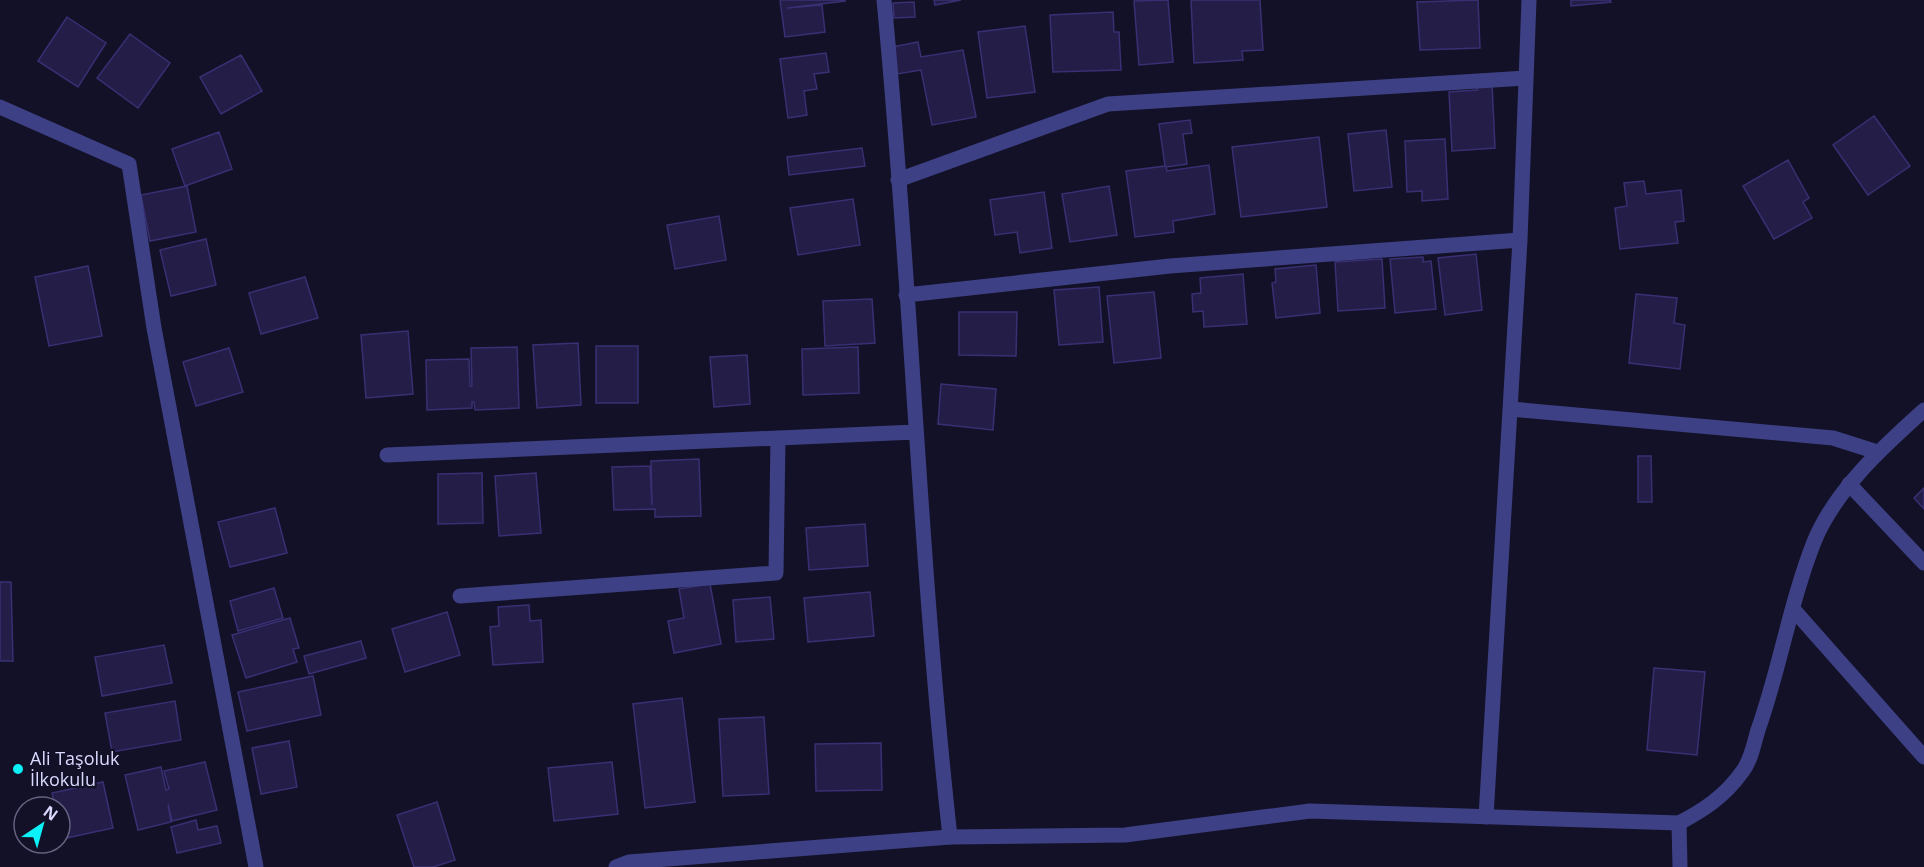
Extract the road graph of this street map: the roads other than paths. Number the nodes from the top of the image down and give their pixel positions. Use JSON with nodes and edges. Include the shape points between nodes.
{"nodes":[{"id":1,"x":884,"y":0,"type":"edge"},
{"id":2,"x":1529,"y":0,"type":"edge"},
{"id":3,"x":1526,"y":78,"type":"junction"},
{"id":4,"x":0,"y":107,"type":"edge"},
{"id":5,"x":898,"y":180,"type":"junction"},
{"id":6,"x":1520,"y":240,"type":"junction"},
{"id":7,"x":906,"y":295,"type":"junction"},
{"id":8,"x":1511,"y":409,"type":"junction"},
{"id":9,"x":1924,"y":410,"type":"edge"},
{"id":10,"x":915,"y":432,"type":"junction"},
{"id":11,"x":778,"y":438,"type":"junction"},
{"id":12,"x":1877,"y":452,"type":"junction"},
{"id":13,"x":387,"y":455,"type":"dead end"},
{"id":14,"x":1849,"y":484,"type":"junction"},
{"id":15,"x":1924,"y":562,"type":"edge"},
{"id":16,"x":460,"y":597,"type":"dead end"},
{"id":17,"x":1793,"y":609,"type":"junction"},
{"id":18,"x":1924,"y":757,"type":"edge"},
{"id":19,"x":1486,"y":817,"type":"junction"},
{"id":20,"x":1679,"y":823,"type":"junction"},
{"id":21,"x":950,"y":837,"type":"junction"},
{"id":22,"x":256,"y":867,"type":"edge"},
{"id":23,"x":616,"y":867,"type":"edge"},
{"id":24,"x":1680,"y":867,"type":"edge"}],
"edges":[{"from":1,"to":5,"type":"street"},
{"from":2,"to":3,"type":"street"},
{"from":3,"to":5,"type":"street","via":[[1108,104]]},
{"from":3,"to":6,"type":"street"},
{"from":4,"to":22,"type":"street","via":[[129,164],[154,328]]},
{"from":5,"to":7,"type":"street"},
{"from":6,"to":7,"type":"street","via":[[1170,266]]},
{"from":6,"to":8,"type":"street"},
{"from":7,"to":10,"type":"street"},
{"from":8,"to":12,"type":"street","via":[[1833,438]]},
{"from":8,"to":19,"type":"street"},
{"from":9,"to":12,"type":"street"},
{"from":10,"to":11,"type":"street"},
{"from":10,"to":21,"type":"street","via":[[936,715]]},
{"from":11,"to":13,"type":"street"},
{"from":11,"to":16,"type":"street","via":[[776,573]]},
{"from":12,"to":14,"type":"street"},
{"from":14,"to":15,"type":"street"},
{"from":14,"to":17,"type":"street","via":[[1815,540]]},
{"from":17,"to":18,"type":"street"},
{"from":17,"to":20,"type":"street","via":[[1775,681],[1744,771],[1713,804]]},
{"from":19,"to":20,"type":"street"},
{"from":19,"to":21,"type":"street","via":[[1310,811],[1125,835]]},
{"from":20,"to":24,"type":"street"},
{"from":21,"to":23,"type":"street","via":[[629,862]]}]}
